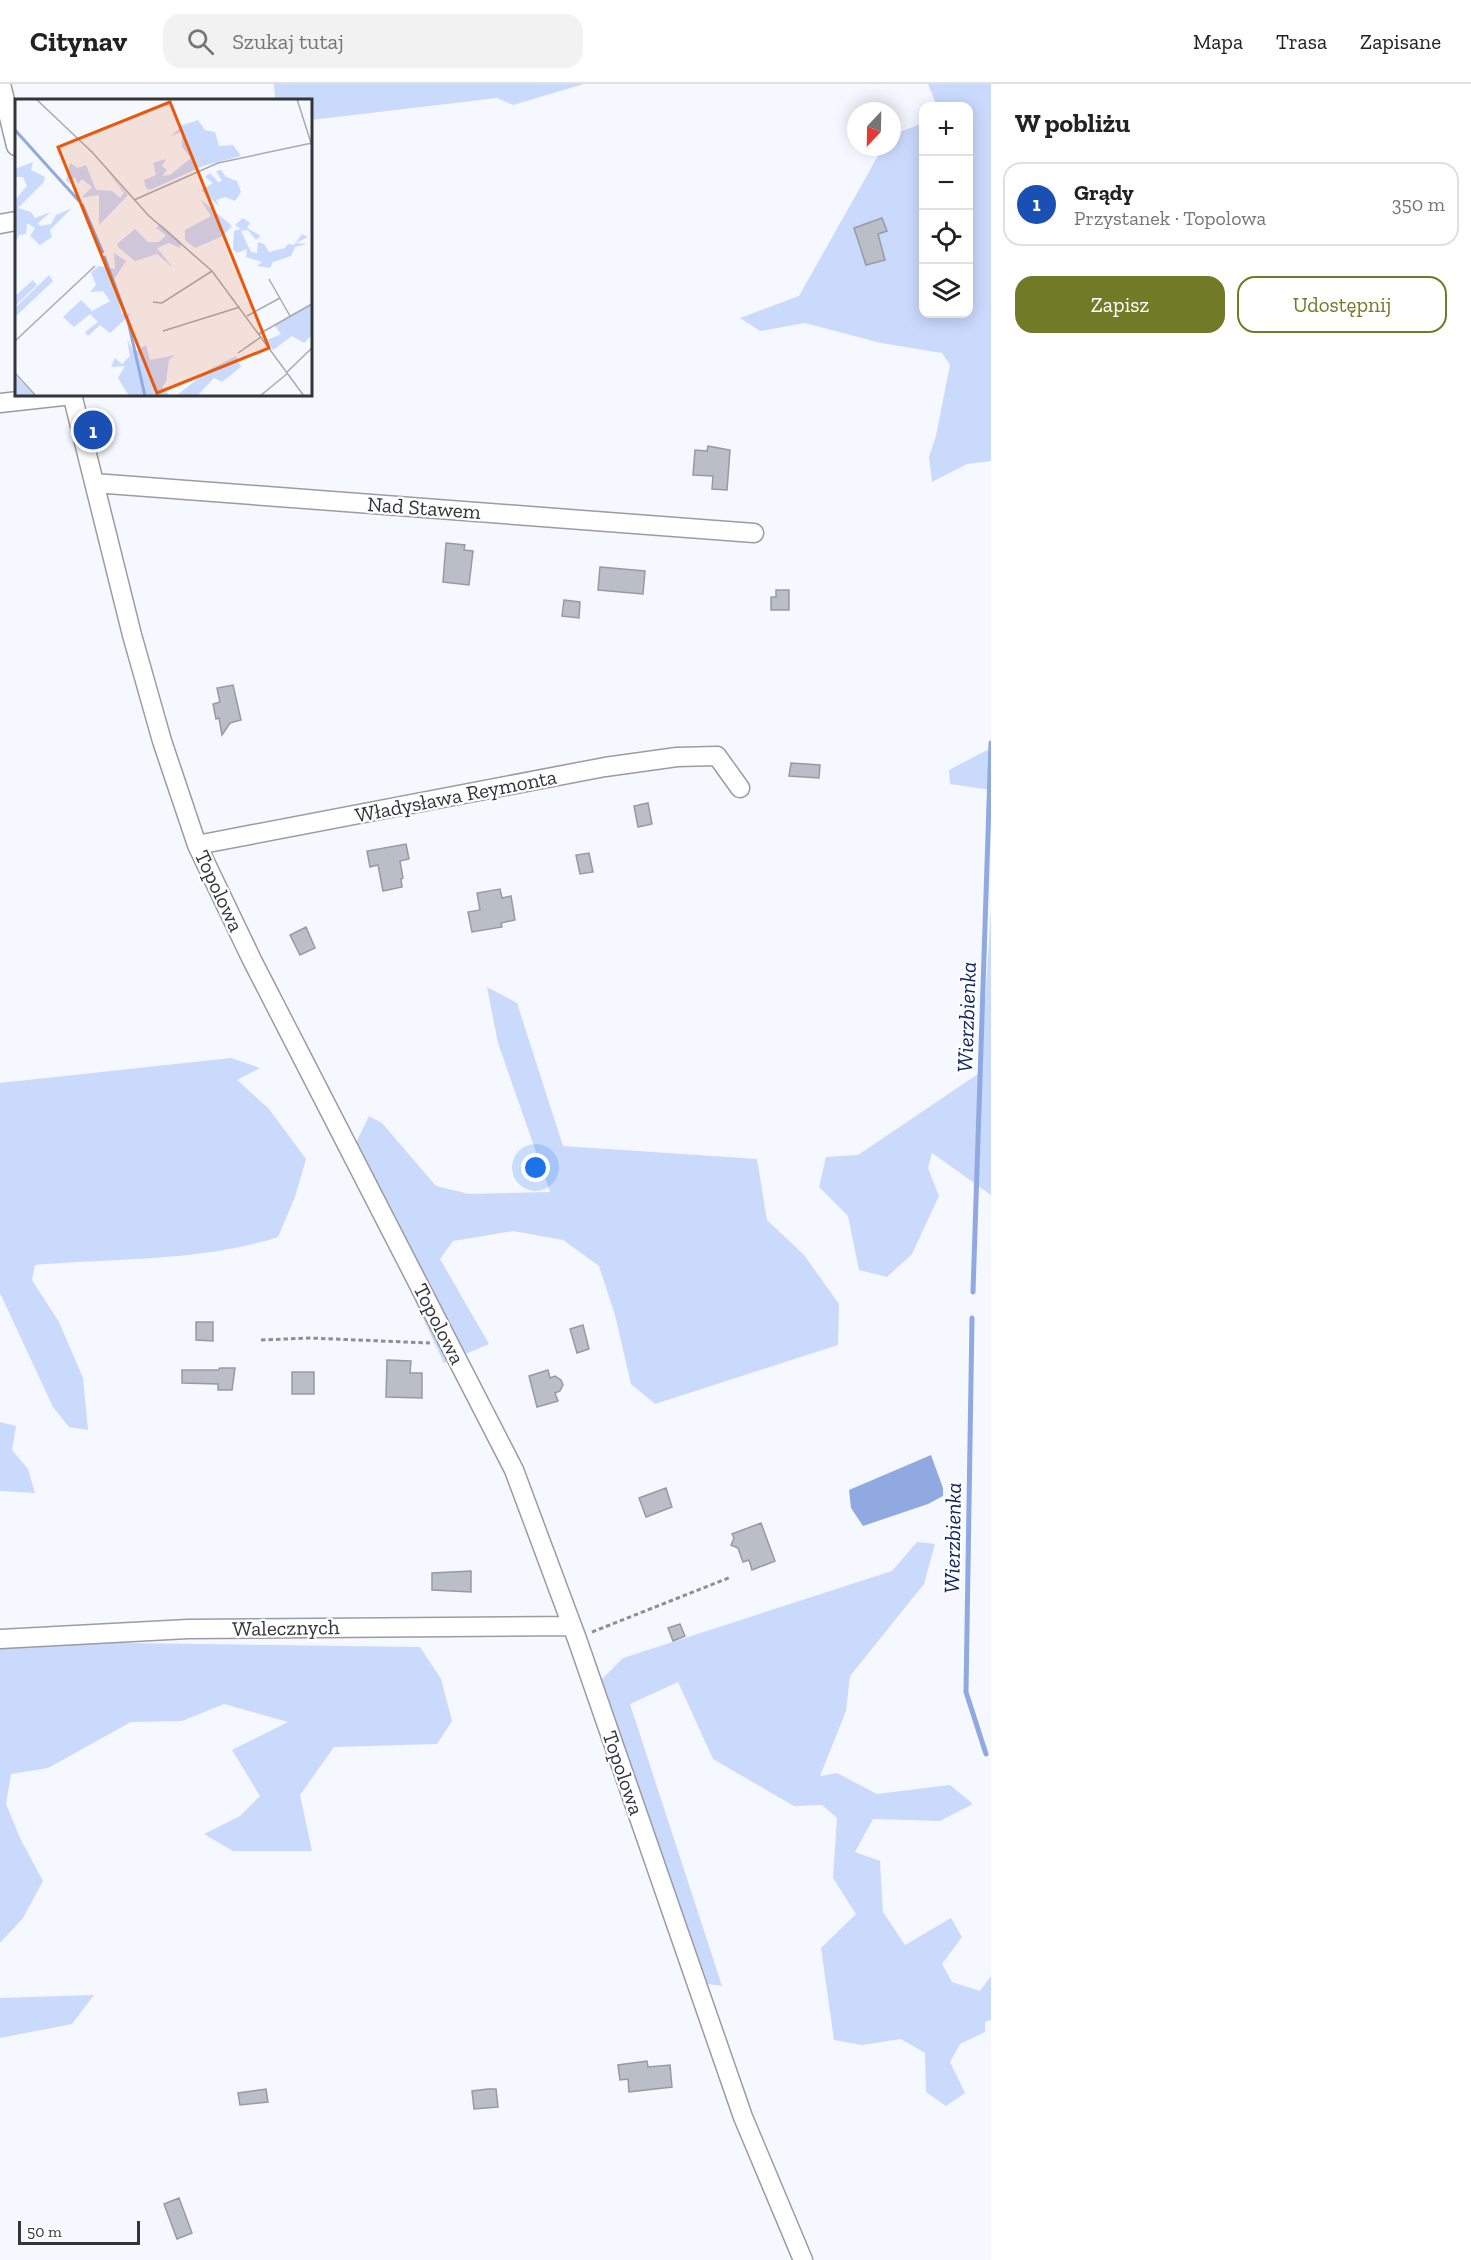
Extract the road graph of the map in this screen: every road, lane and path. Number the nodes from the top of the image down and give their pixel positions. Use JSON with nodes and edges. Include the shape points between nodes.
{"nodes":[{"id":1,"x":1,"y":84,"type":"edge"},
{"id":2,"x":15,"y":142,"type":"edge"},
{"id":3,"x":15,"y":221,"type":"edge"},
{"id":4,"x":0,"y":224,"type":"edge"},
{"id":5,"x":63,"y":396,"type":"edge"},
{"id":6,"x":72,"y":396,"type":"edge"},
{"id":7,"x":0,"y":403,"type":"edge"},
{"id":8,"x":94,"y":483,"type":"junction"},
{"id":9,"x":754,"y":533,"type":"dead end"},
{"id":10,"x":740,"y":788,"type":"dead end"},
{"id":11,"x":197,"y":845,"type":"junction"},
{"id":12,"x":261,"y":1340,"type":"dead end"},
{"id":13,"x":449,"y":1343,"type":"junction"},
{"id":14,"x":731,"y":1577,"type":"dead end"},
{"id":15,"x":574,"y":1632,"type":"junction"},
{"id":16,"x":0,"y":1638,"type":"edge"},
{"id":17,"x":803,"y":2260,"type":"edge"}],
"edges":[{"from":1,"to":2,"type":"street"},
{"from":3,"to":4,"type":"street"},
{"from":5,"to":7,"type":"street"},
{"from":6,"to":8,"type":"street","name":"Topolowa"},
{"from":8,"to":9,"type":"street","name":"Nad Stawem"},
{"from":8,"to":11,"type":"street","name":"Topolowa","via":[[159,730]]},
{"from":10,"to":11,"type":"street","name":"Władysława Reymonta","via":[[717,756],[677,757],[605,767]]},
{"from":11,"to":13,"type":"street","name":"Topolowa"},
{"from":12,"to":13,"type":"path"},
{"from":13,"to":15,"type":"street","name":"Topolowa","via":[[514,1470]]},
{"from":14,"to":15,"type":"path"},
{"from":15,"to":16,"type":"street","name":"Walecznych","via":[[188,1629]]},
{"from":15,"to":17,"type":"street","name":"Topolowa","via":[[743,2117]]}]}
